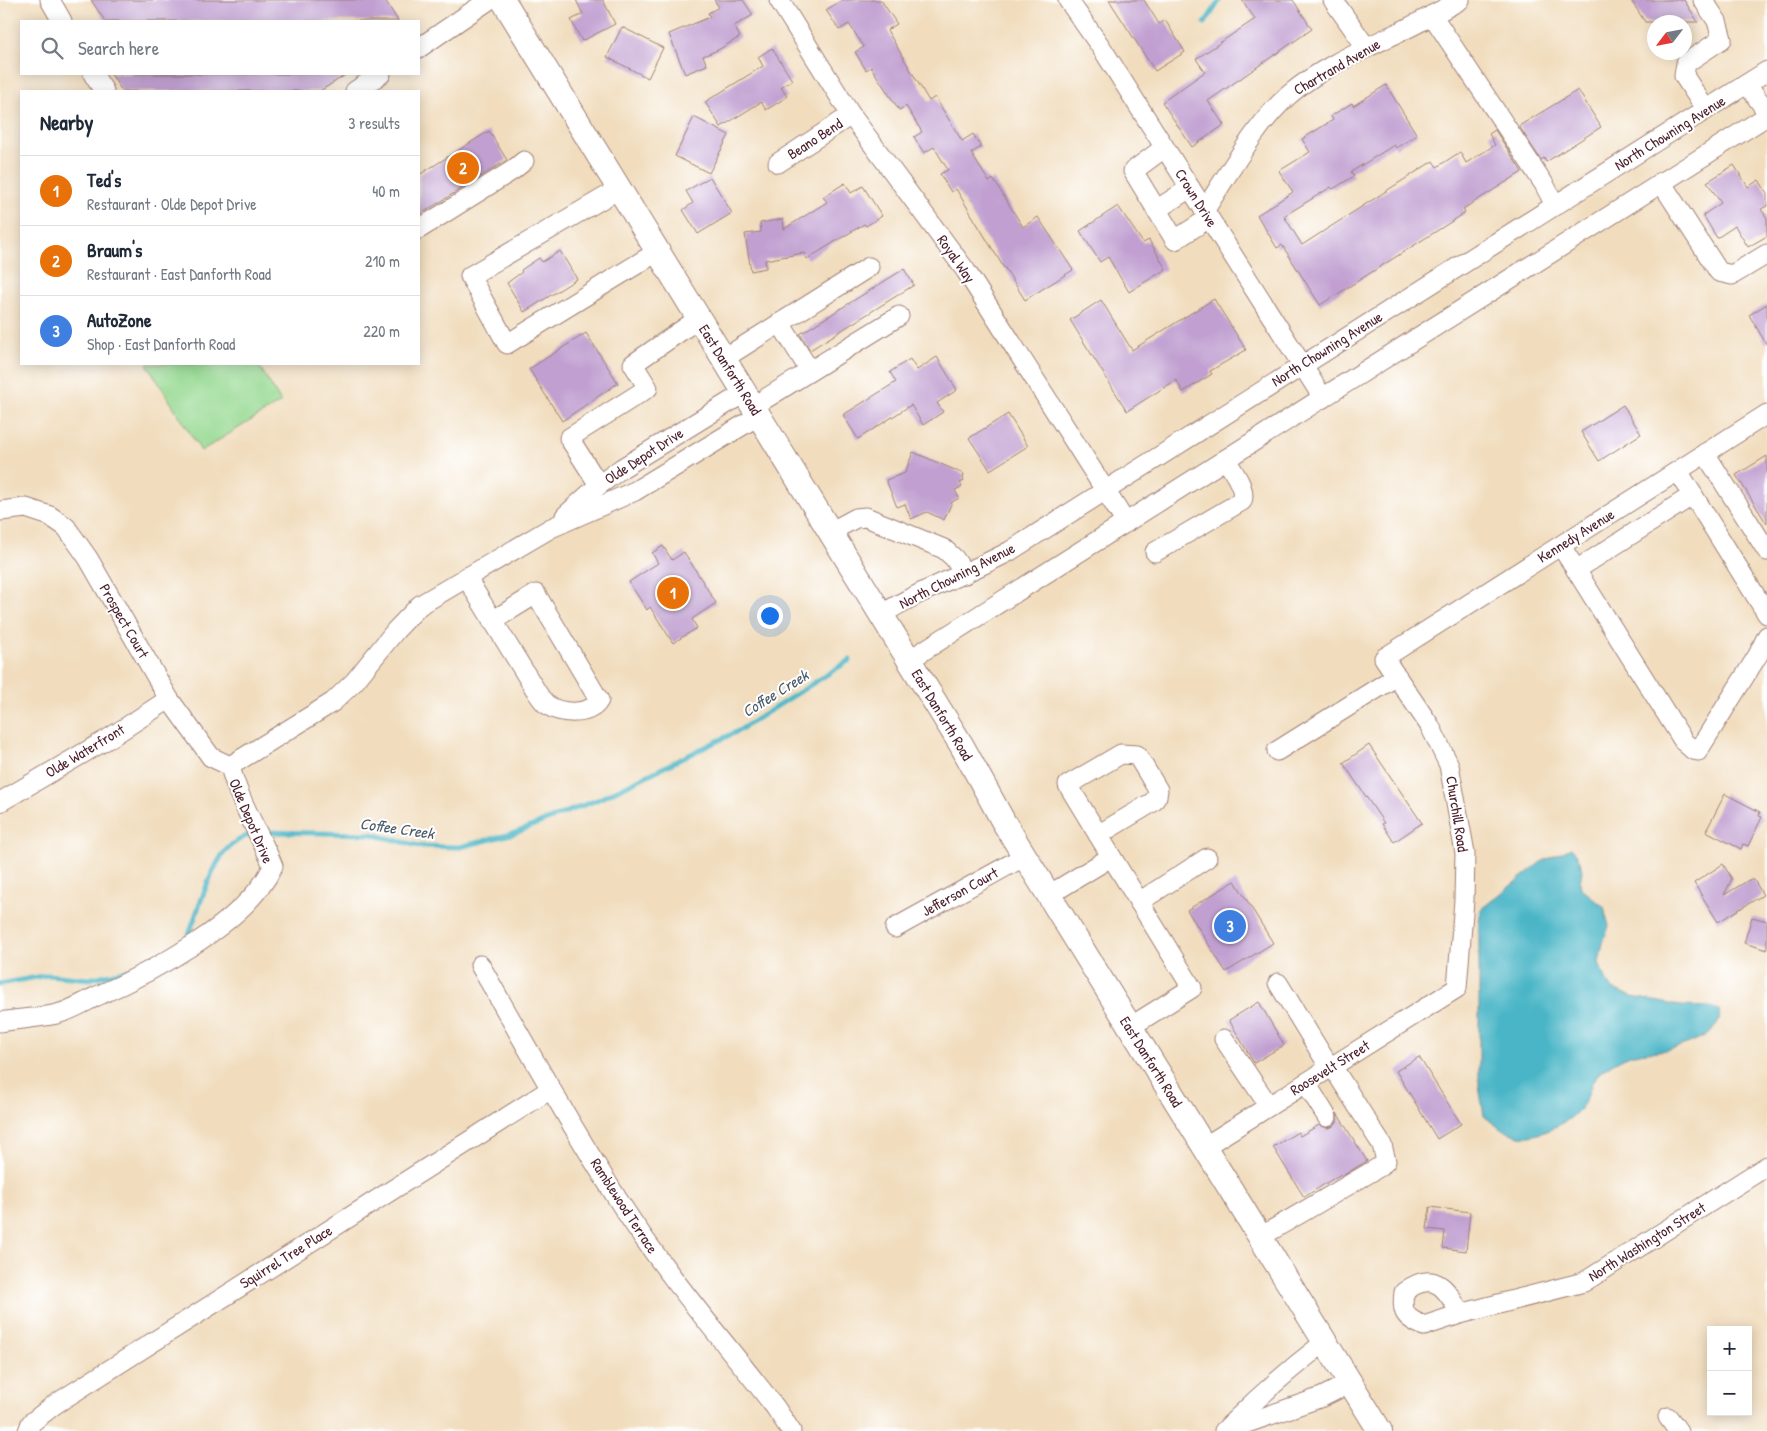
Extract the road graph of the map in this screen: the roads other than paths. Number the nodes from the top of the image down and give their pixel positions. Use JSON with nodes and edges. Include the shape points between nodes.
{"nodes":[{"id":1,"x":50,"y":0,"type":"edge"},
{"id":2,"x":489,"y":0,"type":"edge"},
{"id":3,"x":503,"y":0,"type":"edge"},
{"id":4,"x":779,"y":0,"type":"edge"},
{"id":5,"x":1068,"y":0,"type":"edge"},
{"id":6,"x":1333,"y":0,"type":"edge"},
{"id":7,"x":1460,"y":0,"type":"edge"},
{"id":8,"x":1703,"y":0,"type":"edge"},
{"id":9,"x":1432,"y":15,"type":"junction"},
{"id":10,"x":61,"y":20,"type":"edge"},
{"id":11,"x":420,"y":47,"type":"edge"},
{"id":12,"x":1366,"y":47,"type":"junction"},
{"id":13,"x":1767,"y":71,"type":"edge"},
{"id":14,"x":94,"y":75,"type":"edge"},
{"id":15,"x":379,"y":75,"type":"edge"},
{"id":16,"x":1748,"y":84,"type":"junction"},
{"id":17,"x":103,"y":90,"type":"edge"},
{"id":18,"x":357,"y":90,"type":"edge"},
{"id":19,"x":1706,"y":110,"type":"junction"},
{"id":20,"x":1767,"y":112,"type":"edge"},
{"id":21,"x":851,"y":115,"type":"junction"},
{"id":22,"x":1767,"y":116,"type":"edge"},
{"id":23,"x":1164,"y":148,"type":"junction"},
{"id":24,"x":524,"y":160,"type":"dead end"},
{"id":25,"x":778,"y":163,"type":"dead end"},
{"id":26,"x":1662,"y":182,"type":"junction"},
{"id":27,"x":1190,"y":188,"type":"junction"},
{"id":28,"x":619,"y":189,"type":"junction"},
{"id":29,"x":1555,"y":205,"type":"junction"},
{"id":30,"x":1156,"y":210,"type":"junction"},
{"id":31,"x":1206,"y":214,"type":"junction"},
{"id":32,"x":420,"y":228,"type":"edge"},
{"id":33,"x":657,"y":252,"type":"junction"},
{"id":34,"x":1767,"y":254,"type":"edge"},
{"id":35,"x":869,"y":267,"type":"dead end"},
{"id":36,"x":900,"y":316,"type":"dead end"},
{"id":37,"x":698,"y":319,"type":"junction"},
{"id":38,"x":780,"y":323,"type":"junction"},
{"id":39,"x":723,"y":359,"type":"junction"},
{"id":40,"x":1301,"y":365,"type":"junction"},
{"id":41,"x":810,"y":371,"type":"junction"},
{"id":42,"x":1323,"y":398,"type":"junction"},
{"id":43,"x":751,"y":405,"type":"junction"},
{"id":44,"x":1767,"y":414,"type":"edge"},
{"id":45,"x":1705,"y":453,"type":"junction"},
{"id":46,"x":1226,"y":459,"type":"junction"},
{"id":47,"x":1678,"y":471,"type":"junction"},
{"id":48,"x":599,"y":486,"type":"junction"},
{"id":49,"x":1105,"y":490,"type":"junction"},
{"id":50,"x":1693,"y":494,"type":"junction"},
{"id":51,"x":0,"y":511,"type":"edge"},
{"id":52,"x":1126,"y":523,"type":"junction"},
{"id":53,"x":551,"y":528,"type":"junction"},
{"id":54,"x":830,"y":532,"type":"junction"},
{"id":55,"x":1561,"y":546,"type":"junction"},
{"id":56,"x":1767,"y":551,"type":"edge"},
{"id":57,"x":1155,"y":552,"type":"dead end"},
{"id":58,"x":1576,"y":570,"type":"junction"},
{"id":59,"x":965,"y":574,"type":"junction"},
{"id":60,"x":466,"y":577,"type":"junction"},
{"id":61,"x":1767,"y":614,"type":"edge"},
{"id":62,"x":882,"y":616,"type":"junction"},
{"id":63,"x":492,"y":621,"type":"junction"},
{"id":64,"x":1767,"y":636,"type":"edge"},
{"id":65,"x":1384,"y":658,"type":"joint"},
{"id":66,"x":909,"y":660,"type":"junction"},
{"id":67,"x":1397,"y":676,"type":"junction"},
{"id":68,"x":169,"y":699,"type":"junction"},
{"id":69,"x":1277,"y":752,"type":"dead end"},
{"id":70,"x":230,"y":766,"type":"junction"},
{"id":71,"x":0,"y":802,"type":"edge"},
{"id":72,"x":1098,"y":835,"type":"junction"},
{"id":73,"x":1025,"y":856,"type":"junction"},
{"id":74,"x":1111,"y":857,"type":"junction"},
{"id":75,"x":1207,"y":858,"type":"dead end"},
{"id":76,"x":1049,"y":895,"type":"junction"},
{"id":77,"x":1139,"y":902,"type":"junction"},
{"id":78,"x":895,"y":928,"type":"dead end"},
{"id":79,"x":480,"y":965,"type":"dead end"},
{"id":80,"x":1278,"y":983,"type":"dead end"},
{"id":81,"x":1457,"y":988,"type":"joint"},
{"id":82,"x":0,"y":1022,"type":"edge"},
{"id":83,"x":1130,"y":1028,"type":"junction"},
{"id":84,"x":1224,"y":1039,"type":"dead end"},
{"id":85,"x":1331,"y":1067,"type":"junction"},
{"id":86,"x":1306,"y":1083,"type":"junction"},
{"id":87,"x":551,"y":1089,"type":"junction"},
{"id":88,"x":1269,"y":1106,"type":"junction"},
{"id":89,"x":1327,"y":1117,"type":"dead end"},
{"id":90,"x":1204,"y":1147,"type":"junction"},
{"id":91,"x":1767,"y":1166,"type":"edge"},
{"id":92,"x":1260,"y":1237,"type":"junction"},
{"id":93,"x":1460,"y":1314,"type":"dead end"},
{"id":94,"x":1325,"y":1342,"type":"junction"},
{"id":95,"x":1350,"y":1383,"type":"junction"},
{"id":96,"x":28,"y":1431,"type":"edge"},
{"id":97,"x":792,"y":1431,"type":"edge"},
{"id":98,"x":1225,"y":1431,"type":"edge"},
{"id":99,"x":1380,"y":1431,"type":"edge"}],
"edges":[{"from":1,"to":10,"type":"street"},
{"from":2,"to":11,"type":"street"},
{"from":3,"to":28,"type":"main road","name":"East Danforth Road"},
{"from":4,"to":21,"type":"street","name":"Royal Way"},
{"from":5,"to":23,"type":"street","name":"Crown Drive"},
{"from":6,"to":12,"type":"street"},
{"from":7,"to":9,"type":"street","name":"Chartrand Avenue"},
{"from":8,"to":19,"type":"street","via":[[1717,21],[1722,39],[1686,63],[1684,76]]},
{"from":9,"to":12,"type":"street","name":"Chartrand Avenue"},
{"from":9,"to":29,"type":"street"},
{"from":12,"to":31,"type":"street","name":"Chartrand Avenue","via":[[1289,95],[1260,127]]},
{"from":13,"to":16,"type":"street","name":"North Chowning Avenue"},
{"from":14,"to":17,"type":"street"},
{"from":15,"to":18,"type":"street"},
{"from":16,"to":19,"type":"street","name":"North Chowning Avenue"},
{"from":16,"to":20,"type":"street"},
{"from":19,"to":29,"type":"street","name":"North Chowning Avenue"},
{"from":21,"to":25,"type":"street","name":"Beano Bend"},
{"from":21,"to":49,"type":"street","name":"Royal Way","via":[[966,271]]},
{"from":22,"to":26,"type":"street"},
{"from":23,"to":27,"type":"street","name":"Crown Drive"},
{"from":23,"to":30,"type":"street","via":[[1133,171]]},
{"from":24,"to":32,"type":"street"},
{"from":26,"to":34,"type":"street","via":[[1719,272],[1732,275]]},
{"from":26,"to":42,"type":"street"},
{"from":27,"to":30,"type":"street"},
{"from":27,"to":31,"type":"street","name":"Crown Drive"},
{"from":28,"to":33,"type":"main road","name":"East Danforth Road"},
{"from":28,"to":33,"type":"street","via":[[470,276],[507,344]]},
{"from":29,"to":40,"type":"street","name":"North Chowning Avenue"},
{"from":30,"to":31,"type":"street","via":[[1175,240]]},
{"from":31,"to":40,"type":"street","name":"Crown Drive"},
{"from":33,"to":37,"type":"main road","name":"East Danforth Road"},
{"from":35,"to":38,"type":"street"},
{"from":36,"to":41,"type":"street"},
{"from":37,"to":39,"type":"main road","name":"East Danforth Road"},
{"from":37,"to":48,"type":"street","via":[[632,364],[648,388],[569,438]]},
{"from":38,"to":39,"type":"street"},
{"from":38,"to":41,"type":"street"},
{"from":39,"to":43,"type":"main road","name":"East Danforth Road"},
{"from":40,"to":42,"type":"street","name":"Crown Drive"},
{"from":40,"to":49,"type":"street","name":"North Chowning Avenue"},
{"from":41,"to":43,"type":"street"},
{"from":42,"to":46,"type":"street"},
{"from":43,"to":48,"type":"street","name":"Olde Depot Drive","via":[[622,468]]},
{"from":43,"to":53,"type":"street","name":"Olde Depot Drive","via":[[635,491]]},
{"from":43,"to":54,"type":"main road","name":"East Danforth Road"},
{"from":44,"to":45,"type":"street","name":"Kennedy Avenue"},
{"from":45,"to":47,"type":"street","name":"Kennedy Avenue"},
{"from":45,"to":56,"type":"street"},
{"from":46,"to":52,"type":"street"},
{"from":46,"to":57,"type":"street","via":[[1242,489],[1242,501]]},
{"from":47,"to":50,"type":"street"},
{"from":47,"to":55,"type":"street","name":"Kennedy Avenue"},
{"from":48,"to":53,"type":"street","name":"Olde Depot Drive"},
{"from":49,"to":52,"type":"street","name":"Royal Way"},
{"from":49,"to":59,"type":"street","name":"North Chowning Avenue","via":[[1010,550]]},
{"from":50,"to":58,"type":"street"},
{"from":50,"to":61,"type":"street"},
{"from":51,"to":68,"type":"street","name":"Prospect Court","via":[[26,508],[50,516],[66,527],[88,558]]},
{"from":52,"to":66,"type":"street"},
{"from":53,"to":60,"type":"street","name":"Olde Depot Drive"},
{"from":54,"to":59,"type":"street","via":[[856,518],[866,517],[944,549]]},
{"from":54,"to":62,"type":"main road","name":"East Danforth Road"},
{"from":55,"to":58,"type":"street"},
{"from":55,"to":65,"type":"street","name":"Kennedy Avenue"},
{"from":58,"to":64,"type":"street","via":[[1692,750],[1698,751]]},
{"from":59,"to":62,"type":"street","name":"North Chowning Avenue","via":[[902,602]]},
{"from":60,"to":63,"type":"street"},
{"from":60,"to":70,"type":"street","name":"Olde Depot Drive","via":[[420,605],[333,702]]},
{"from":62,"to":66,"type":"main road","name":"East Danforth Road"},
{"from":63,"to":63,"type":"street","via":[[547,704],[575,713],[597,704],[599,700],[536,594]]},
{"from":65,"to":67,"type":"street","name":"Churchill Road"},
{"from":66,"to":73,"type":"main road","name":"East Danforth Road"},
{"from":67,"to":69,"type":"street"},
{"from":67,"to":81,"type":"street","name":"Churchill Road","via":[[1430,726],[1449,765],[1464,853]]},
{"from":68,"to":70,"type":"street","name":"Prospect Court","via":[[211,757]]},
{"from":68,"to":71,"type":"street","name":"Olde Waterfront"},
{"from":70,"to":82,"type":"street","name":"Olde Depot Drive","via":[[245,810],[273,866],[267,879],[250,899],[173,959],[124,984],[58,1014]]},
{"from":72,"to":72,"type":"street","via":[[1068,785],[1121,754],[1137,755],[1158,790],[1157,796],[1153,802]]},
{"from":72,"to":74,"type":"street"},
{"from":73,"to":76,"type":"main road","name":"East Danforth Road"},
{"from":73,"to":78,"type":"street","name":"Jefferson Court"},
{"from":74,"to":76,"type":"street"},
{"from":74,"to":77,"type":"street"},
{"from":75,"to":77,"type":"street"},
{"from":76,"to":83,"type":"main road","name":"East Danforth Road"},
{"from":77,"to":83,"type":"street","via":[[1192,988]]},
{"from":79,"to":87,"type":"street","name":"Ramblewood Terrace"},
{"from":80,"to":85,"type":"street"},
{"from":81,"to":85,"type":"street","name":"Roosevelt Street"},
{"from":83,"to":90,"type":"main road","name":"East Danforth Road"},
{"from":84,"to":88,"type":"street"},
{"from":85,"to":86,"type":"street","name":"Roosevelt Street"},
{"from":85,"to":92,"type":"street","via":[[1382,1145],[1386,1161]]},
{"from":86,"to":88,"type":"street","name":"Roosevelt Street"},
{"from":86,"to":89,"type":"street"},
{"from":87,"to":96,"type":"street","name":"Squirrel Tree Place","via":[[54,1404],[31,1424]]},
{"from":87,"to":97,"type":"street","name":"Ramblewood Terrace","via":[[661,1262]]},
{"from":88,"to":90,"type":"street","name":"Roosevelt Street"},
{"from":90,"to":92,"type":"main road","name":"East Danforth Road"},
{"from":91,"to":93,"type":"street","name":"North Washington Street","via":[[1584,1282]]},
{"from":92,"to":94,"type":"main road","name":"East Danforth Road"},
{"from":94,"to":95,"type":"main road","name":"East Danforth Road"},
{"from":94,"to":98,"type":"street"},
{"from":95,"to":98,"type":"street","via":[[1322,1397]]},
{"from":95,"to":99,"type":"main road","name":"East Danforth Road"}]}
